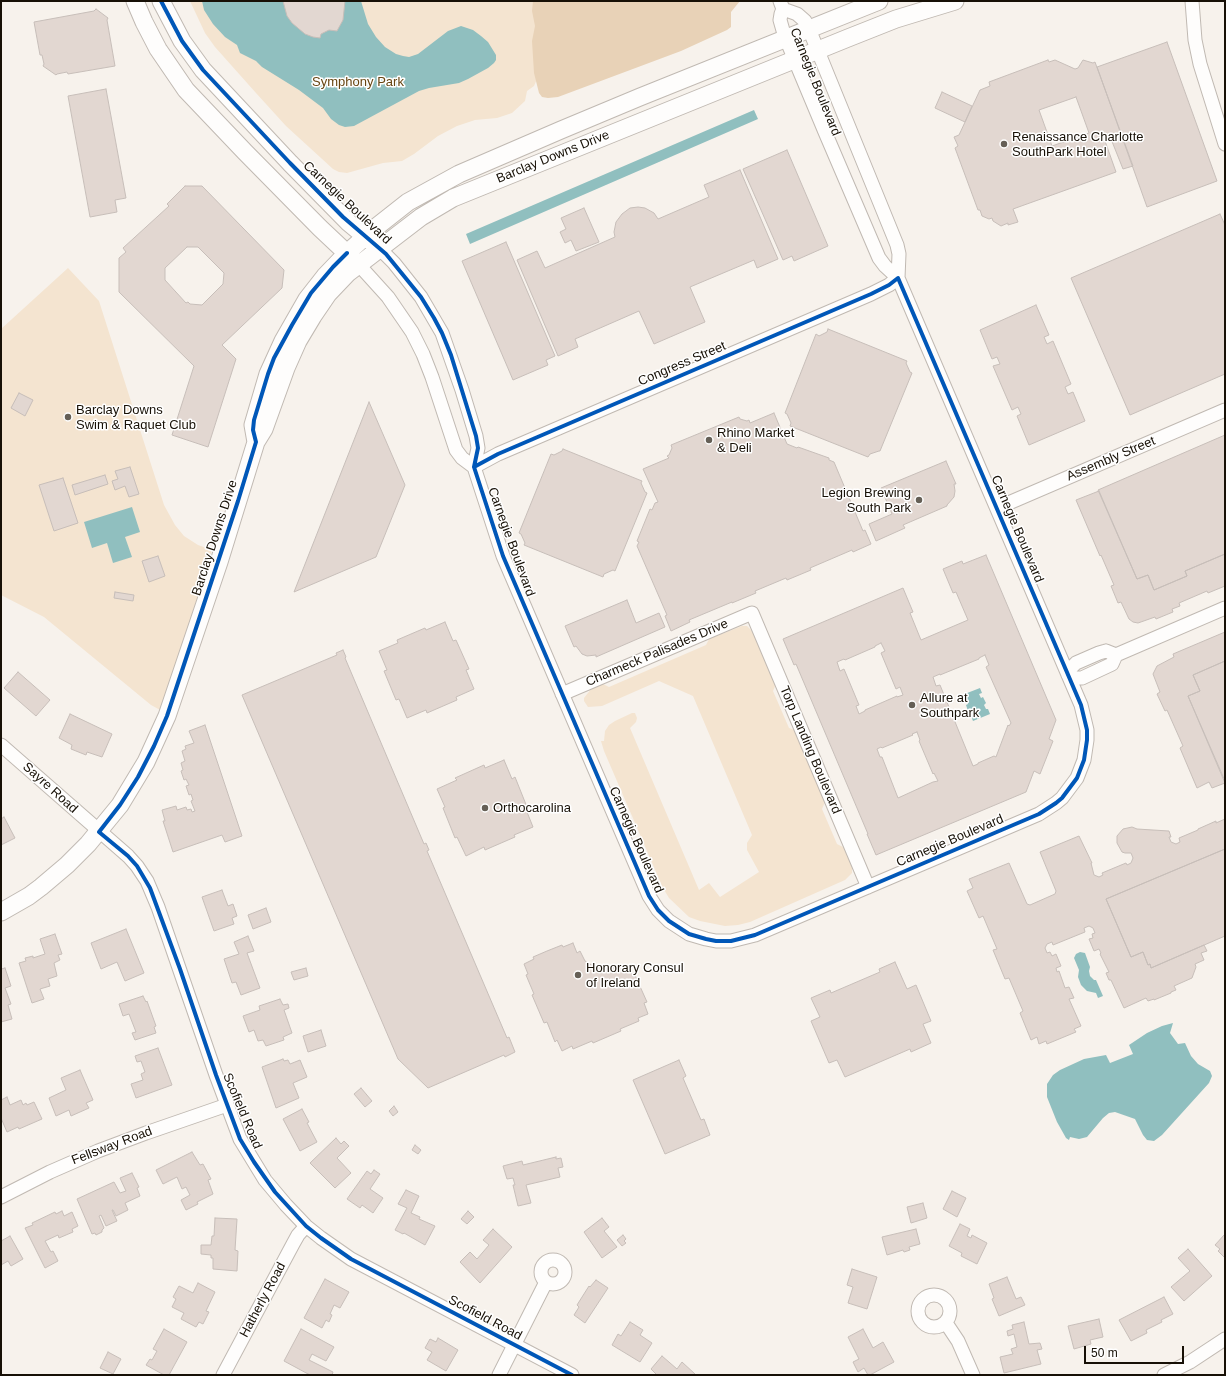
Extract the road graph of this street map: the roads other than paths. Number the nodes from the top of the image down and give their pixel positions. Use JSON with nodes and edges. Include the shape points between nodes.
{"nodes":[{"id":1,"x":135,"y":1,"type":"edge"},
{"id":2,"x":161,"y":1,"type":"edge"},
{"id":3,"x":879,"y":1,"type":"edge"},
{"id":4,"x":956,"y":1,"type":"edge"},
{"id":5,"x":1192,"y":1,"type":"edge"},
{"id":6,"x":782,"y":5,"type":"edge"},
{"id":7,"x":809,"y":29,"type":"junction"},
{"id":8,"x":785,"y":38,"type":"junction"},
{"id":9,"x":818,"y":50,"type":"junction"},
{"id":10,"x":794,"y":60,"type":"junction"},
{"id":11,"x":1225,"y":144,"type":"edge"},
{"id":12,"x":365,"y":237,"type":"junction"},
{"id":13,"x":380,"y":248,"type":"junction"},
{"id":14,"x":347,"y":253,"type":"junction"},
{"id":15,"x":359,"y":265,"type":"junction"},
{"id":16,"x":898,"y":278,"type":"junction"},
{"id":17,"x":1225,"y":410,"type":"edge"},
{"id":18,"x":256,"y":442,"type":"junction"},
{"id":19,"x":474,"y":467,"type":"junction"},
{"id":20,"x":997,"y":508,"type":"junction"},
{"id":21,"x":1225,"y":608,"type":"edge"},
{"id":22,"x":752,"y":613,"type":"joint"},
{"id":23,"x":1068,"y":675,"type":"junction"},
{"id":24,"x":562,"y":694,"type":"junction"},
{"id":25,"x":1,"y":745,"type":"edge"},
{"id":26,"x":99,"y":832,"type":"junction"},
{"id":27,"x":868,"y":887,"type":"junction"},
{"id":28,"x":1,"y":912,"type":"edge"},
{"id":29,"x":227,"y":1105,"type":"junction"},
{"id":30,"x":1,"y":1197,"type":"edge"},
{"id":31,"x":306,"y":1226,"type":"junction"},
{"id":32,"x":546,"y":1282,"type":"dead end"},
{"id":33,"x":946,"y":1323,"type":"dead end"},
{"id":34,"x":1225,"y":1339,"type":"edge"},
{"id":35,"x":514,"y":1345,"type":"junction"},
{"id":36,"x":223,"y":1375,"type":"edge"},
{"id":37,"x":499,"y":1375,"type":"edge"},
{"id":38,"x":572,"y":1375,"type":"edge"},
{"id":39,"x":973,"y":1375,"type":"edge"},
{"id":40,"x":1164,"y":1375,"type":"edge"}],
"edges":[{"from":1,"to":14,"type":"street","via":[[158,49],[186,90],[250,158]]},
{"from":2,"to":12,"type":"street","name":"Carnegie Boulevard","via":[[182,41],[203,70],[290,163]]},
{"from":3,"to":7,"type":"street","name":"Barclay Downs Drive"},
{"from":4,"to":9,"type":"street","name":"Barclay Downs Drive","via":[[896,19]]},
{"from":5,"to":11,"type":"street","via":[[1200,64]]},
{"from":6,"to":7,"type":"street","name":"Carnegie Boulevard","via":[[805,21]]},
{"from":6,"to":8,"type":"street","name":"Carnegie Boulevard","via":[[780,20]]},
{"from":7,"to":8,"type":"street","name":"Barclay Downs Drive"},
{"from":7,"to":9,"type":"street","name":"Carnegie Boulevard"},
{"from":8,"to":10,"type":"street","name":"Carnegie Boulevard"},
{"from":8,"to":12,"type":"street","name":"Barclay Downs Drive","via":[[459,174],[408,202]]},
{"from":9,"to":10,"type":"street","name":"Barclay Downs Drive"},
{"from":9,"to":16,"type":"street","name":"Carnegie Boulevard","via":[[898,250]]},
{"from":10,"to":13,"type":"street","name":"Barclay Downs Drive","via":[[454,198],[428,212]]},
{"from":10,"to":16,"type":"street","name":"Carnegie Boulevard","via":[[877,254]]},
{"from":12,"to":13,"type":"street","name":"Carnegie Boulevard"},
{"from":12,"to":14,"type":"street","name":"Barclay Downs Drive"},
{"from":13,"to":15,"type":"street","name":"Barclay Downs Drive"},
{"from":13,"to":19,"type":"street","name":"Carnegie Boulevard","via":[[421,297],[442,333],[476,436],[477,453]]},
{"from":14,"to":15,"type":"street"},
{"from":14,"to":18,"type":"street","name":"Barclay Downs Drive","via":[[311,293],[277,353],[254,420]]},
{"from":15,"to":18,"type":"street","name":"Barclay Downs Drive","via":[[328,294],[305,329],[286,368],[264,429]]},
{"from":15,"to":19,"type":"street","via":[[388,297],[412,332],[432,377],[456,450]]},
{"from":16,"to":19,"type":"street","name":"Congress Street","via":[[871,294],[498,454]]},
{"from":16,"to":20,"type":"street","name":"Carnegie Boulevard"},
{"from":17,"to":20,"type":"street","name":"Assembly Street"},
{"from":18,"to":26,"type":"street","name":"Barclay Downs Drive","via":[[219,562],[161,732],[135,782]]},
{"from":19,"to":24,"type":"street","name":"Carnegie Boulevard","via":[[503,556]]},
{"from":20,"to":23,"type":"street","name":"Carnegie Boulevard"},
{"from":21,"to":23,"type":"street","via":[[1116,655],[1112,664],[1099,671],[1078,678]]},
{"from":22,"to":24,"type":"street","name":"Charmeck Palisades Drive"},
{"from":22,"to":27,"type":"street","name":"Torp Landing Boulevard"},
{"from":23,"to":27,"type":"street","name":"Carnegie Boulevard","via":[[1083,711],[1087,740],[1081,769],[1062,798],[1025,820]]},
{"from":24,"to":27,"type":"street","name":"Carnegie Boulevard","via":[[649,896],[658,910],[689,934],[723,941],[740,940]]},
{"from":25,"to":26,"type":"street","name":"Sayre Road"},
{"from":26,"to":28,"type":"street","name":"Barclay Downs Drive","via":[[54,876],[29,896]]},
{"from":26,"to":29,"type":"street","name":"Scofield Road","via":[[132,861],[150,888]]},
{"from":29,"to":30,"type":"street","name":"Fellsway Road","via":[[109,1146],[66,1164]]},
{"from":29,"to":31,"type":"street","name":"Scofield Road","via":[[240,1139],[254,1162],[275,1192]]},
{"from":31,"to":35,"type":"street","name":"Scofield Road","via":[[351,1259]]},
{"from":31,"to":36,"type":"street","name":"Hatherly Road","via":[[298,1235]]},
{"from":32,"to":35,"type":"street"},
{"from":33,"to":39,"type":"street","via":[[958,1341]]},
{"from":34,"to":40,"type":"street","via":[[1190,1362]]},
{"from":35,"to":37,"type":"street"},
{"from":35,"to":38,"type":"street","name":"Scofield Road"}]}
